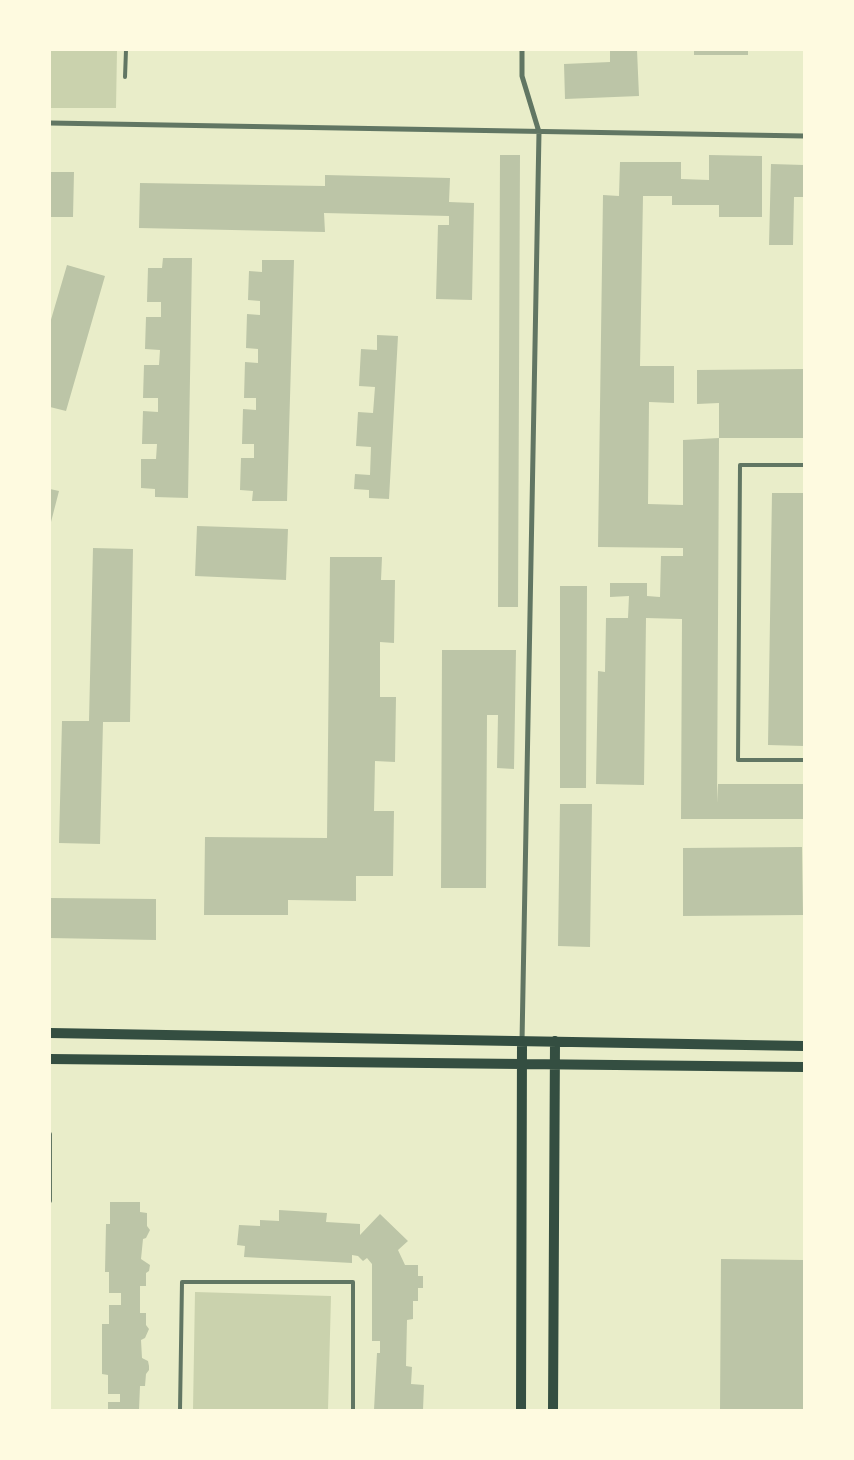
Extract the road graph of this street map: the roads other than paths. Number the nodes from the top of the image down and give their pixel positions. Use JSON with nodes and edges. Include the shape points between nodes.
{"nodes":[{"id":1,"x":126,"y":50,"type":"edge"},
{"id":2,"x":522,"y":50,"type":"edge"},
{"id":3,"x":125,"y":77,"type":"dead end"},
{"id":4,"x":50,"y":123,"type":"edge"},
{"id":5,"x":539,"y":132,"type":"junction"},
{"id":6,"x":804,"y":136,"type":"edge"},
{"id":7,"x":804,"y":465,"type":"edge"},
{"id":8,"x":804,"y":760,"type":"edge"},
{"id":9,"x":50,"y":1033,"type":"edge"},
{"id":10,"x":522,"y":1040,"type":"junction"},
{"id":11,"x":555,"y":1041,"type":"junction"},
{"id":12,"x":804,"y":1046,"type":"edge"},
{"id":13,"x":50,"y":1059,"type":"edge"},
{"id":14,"x":522,"y":1064,"type":"junction"},
{"id":15,"x":555,"y":1064,"type":"junction"},
{"id":16,"x":804,"y":1067,"type":"edge"},
{"id":17,"x":50,"y":1134,"type":"edge"},
{"id":18,"x":50,"y":1200,"type":"edge"},
{"id":19,"x":180,"y":1410,"type":"edge"},
{"id":20,"x":353,"y":1410,"type":"edge"},
{"id":21,"x":521,"y":1410,"type":"edge"},
{"id":22,"x":553,"y":1410,"type":"edge"}],
"edges":[{"from":1,"to":3,"type":"lane"},
{"from":2,"to":5,"type":"street","via":[[522,76]]},
{"from":4,"to":5,"type":"street"},
{"from":5,"to":6,"type":"street"},
{"from":5,"to":10,"type":"street"},
{"from":7,"to":8,"type":"lane","via":[[740,465],[738,750],[738,760]]},
{"from":9,"to":10,"type":"main road"},
{"from":10,"to":11,"type":"main road"},
{"from":10,"to":14,"type":"main road"},
{"from":11,"to":12,"type":"main road"},
{"from":11,"to":15,"type":"main road"},
{"from":13,"to":14,"type":"main road"},
{"from":14,"to":15,"type":"main road"},
{"from":14,"to":21,"type":"main road"},
{"from":15,"to":16,"type":"main road"},
{"from":15,"to":22,"type":"main road"},
{"from":17,"to":18,"type":"lane"},
{"from":19,"to":20,"type":"lane","via":[[182,1282],[352,1282]]}]}
